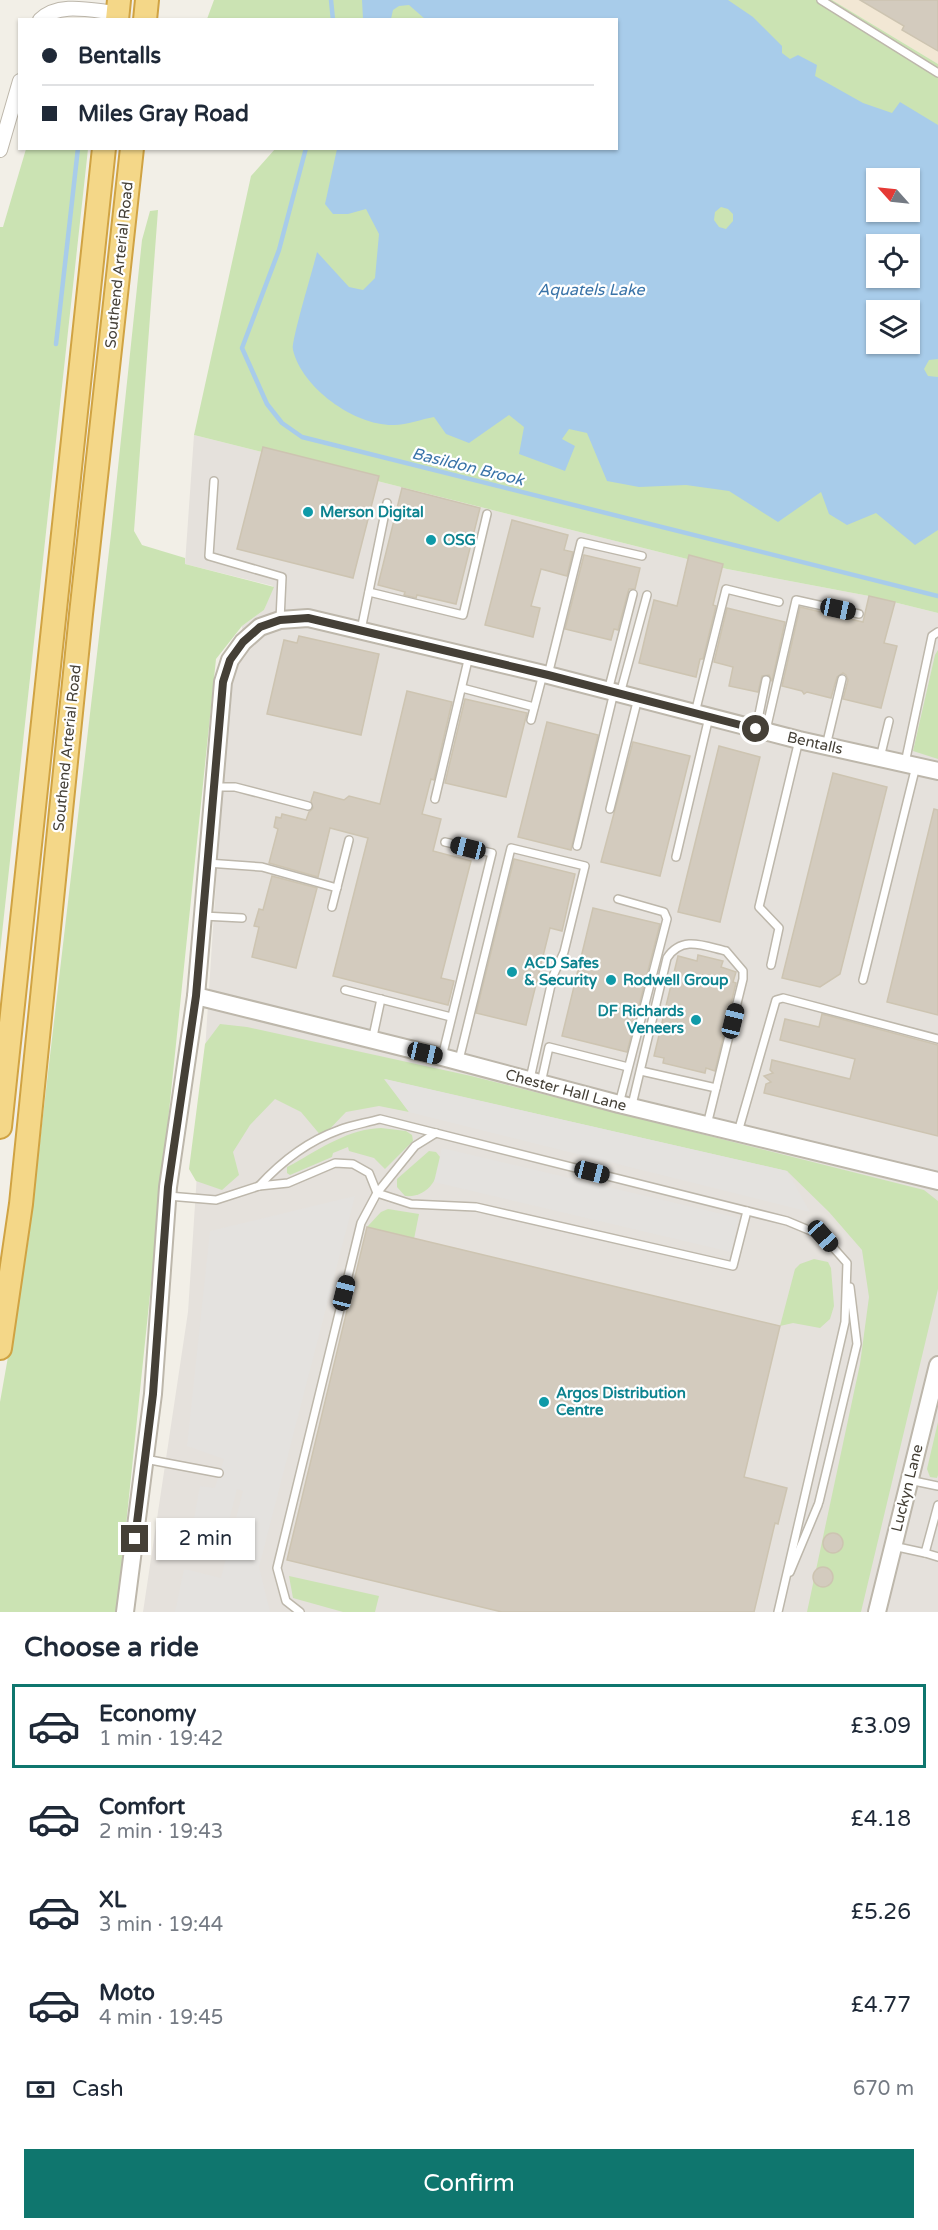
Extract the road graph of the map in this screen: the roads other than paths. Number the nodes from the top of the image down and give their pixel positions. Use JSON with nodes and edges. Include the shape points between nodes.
{"nodes":[{"id":1,"x":821,"y":0,"type":"edge"},
{"id":2,"x":118,"y":11,"type":"edge"},
{"id":3,"x":42,"y":18,"type":"edge"},
{"id":4,"x":938,"y":73,"type":"edge"},
{"id":5,"x":18,"y":88,"type":"edge"},
{"id":6,"x":0,"y":150,"type":"edge"},
{"id":7,"x":104,"y":150,"type":"edge"},
{"id":8,"x":132,"y":150,"type":"edge"},
{"id":9,"x":214,"y":481,"type":"dead end"},
{"id":10,"x":387,"y":503,"type":"dead end"},
{"id":11,"x":488,"y":514,"type":"dead end"},
{"id":12,"x":642,"y":556,"type":"dead end"},
{"id":13,"x":369,"y":592,"type":"junction"},
{"id":14,"x":633,"y":594,"type":"dead end"},
{"id":15,"x":647,"y":596,"type":"dead end"},
{"id":16,"x":779,"y":602,"type":"dead end"},
{"id":17,"x":859,"y":614,"type":"dead end"},
{"id":18,"x":280,"y":620,"type":"junction"},
{"id":19,"x":361,"y":630,"type":"junction"},
{"id":20,"x":938,"y":633,"type":"edge"},
{"id":21,"x":469,"y":656,"type":"junction"},
{"id":22,"x":545,"y":675,"type":"junction"},
{"id":23,"x":842,"y":679,"type":"dead end"},
{"id":24,"x":766,"y":680,"type":"dead end"},
{"id":25,"x":462,"y":688,"type":"junction"},
{"id":26,"x":614,"y":692,"type":"junction"},
{"id":27,"x":638,"y":698,"type":"junction"},
{"id":28,"x":534,"y":707,"type":"junction"},
{"id":29,"x":702,"y":715,"type":"junction"},
{"id":30,"x":531,"y":720,"type":"dead end"},
{"id":31,"x":889,"y":721,"type":"dead end"},
{"id":32,"x":761,"y":730,"type":"junction"},
{"id":33,"x":799,"y":740,"type":"junction"},
{"id":34,"x":826,"y":746,"type":"junction"},
{"id":35,"x":880,"y":758,"type":"junction"},
{"id":36,"x":911,"y":765,"type":"junction"},
{"id":37,"x":938,"y":771,"type":"edge"},
{"id":38,"x":214,"y":787,"type":"junction"},
{"id":39,"x":435,"y":799,"type":"dead end"},
{"id":40,"x":308,"y":806,"type":"dead end"},
{"id":41,"x":610,"y":809,"type":"dead end"},
{"id":42,"x":349,"y":840,"type":"dead end"},
{"id":43,"x":445,"y":842,"type":"dead end"},
{"id":44,"x":577,"y":846,"type":"dead end"},
{"id":45,"x":676,"y":857,"type":"dead end"},
{"id":46,"x":207,"y":863,"type":"junction"},
{"id":47,"x":337,"y":888,"type":"junction"},
{"id":48,"x":618,"y":899,"type":"dead end"},
{"id":49,"x":332,"y":907,"type":"dead end"},
{"id":50,"x":203,"y":916,"type":"junction"},
{"id":51,"x":242,"y":918,"type":"dead end"},
{"id":52,"x":771,"y":965,"type":"dead end"},
{"id":53,"x":863,"y":980,"type":"dead end"},
{"id":54,"x":345,"y":990,"type":"dead end"},
{"id":55,"x":196,"y":996,"type":"junction"},
{"id":56,"x":381,"y":999,"type":"junction"},
{"id":57,"x":451,"y":1017,"type":"junction"},
{"id":58,"x":938,"y":1039,"type":"edge"},
{"id":59,"x":372,"y":1041,"type":"junction"},
{"id":60,"x":442,"y":1057,"type":"junction"},
{"id":61,"x":459,"y":1062,"type":"junction"},
{"id":62,"x":628,"y":1067,"type":"junction"},
{"id":63,"x":640,"y":1071,"type":"junction"},
{"id":64,"x":535,"y":1083,"type":"junction"},
{"id":65,"x":716,"y":1089,"type":"junction"},
{"id":66,"x":625,"y":1106,"type":"junction"},
{"id":67,"x":707,"y":1125,"type":"junction"},
{"id":68,"x":0,"y":1127,"type":"edge"},
{"id":69,"x":738,"y":1132,"type":"junction"},
{"id":70,"x":436,"y":1133,"type":"junction"},
{"id":71,"x":938,"y":1181,"type":"edge"},
{"id":72,"x":259,"y":1186,"type":"junction"},
{"id":73,"x":377,"y":1192,"type":"junction"},
{"id":74,"x":168,"y":1196,"type":"junction"},
{"id":75,"x":747,"y":1211,"type":"junction"},
{"id":76,"x":847,"y":1263,"type":"junction"},
{"id":77,"x":0,"y":1348,"type":"edge"},
{"id":78,"x":937,"y":1370,"type":"edge"},
{"id":79,"x":145,"y":1459,"type":"junction"},
{"id":80,"x":219,"y":1473,"type":"dead end"},
{"id":81,"x":909,"y":1480,"type":"junction"},
{"id":82,"x":938,"y":1486,"type":"edge"},
{"id":83,"x":938,"y":1505,"type":"edge"},
{"id":84,"x":893,"y":1546,"type":"junction"},
{"id":85,"x":925,"y":1553,"type":"junction"},
{"id":86,"x":938,"y":1557,"type":"edge"},
{"id":87,"x":784,"y":1587,"type":"junction"},
{"id":88,"x":125,"y":1612,"type":"edge"},
{"id":89,"x":300,"y":1612,"type":"edge"},
{"id":90,"x":778,"y":1612,"type":"edge"},
{"id":91,"x":876,"y":1612,"type":"edge"}],
"edges":[{"from":1,"to":4,"type":"lane"},
{"from":2,"to":3,"type":"street","via":[[59,8]]},
{"from":5,"to":6,"type":"street"},
{"from":7,"to":68,"type":"highway","name":"Southend Arterial Road"},
{"from":8,"to":77,"type":"highway","name":"Southend Arterial Road","via":[[21,1204]]},
{"from":9,"to":18,"type":"lane","via":[[209,556],[282,577]]},
{"from":10,"to":13,"type":"lane"},
{"from":11,"to":13,"type":"lane","via":[[463,615]]},
{"from":12,"to":22,"type":"lane","via":[[582,542]]},
{"from":13,"to":19,"type":"lane"},
{"from":14,"to":26,"type":"lane"},
{"from":15,"to":26,"type":"lane"},
{"from":16,"to":29,"type":"lane","via":[[726,589]]},
{"from":17,"to":32,"type":"lane","via":[[796,600]]},
{"from":18,"to":19,"type":"street","name":"Bentalls","via":[[308,618]]},
{"from":18,"to":38,"type":"street","name":"Bentalls","via":[[260,627],[230,660],[223,682]]},
{"from":19,"to":21,"type":"street","name":"Bentalls"},
{"from":20,"to":36,"type":"lane","via":[[932,636]]},
{"from":21,"to":22,"type":"street","name":"Bentalls"},
{"from":21,"to":25,"type":"lane"},
{"from":22,"to":26,"type":"street","name":"Bentalls"},
{"from":22,"to":28,"type":"lane"},
{"from":23,"to":34,"type":"lane"},
{"from":24,"to":32,"type":"lane"},
{"from":25,"to":28,"type":"lane"},
{"from":25,"to":39,"type":"lane"},
{"from":26,"to":27,"type":"street","name":"Bentalls"},
{"from":26,"to":44,"type":"lane"},
{"from":27,"to":29,"type":"street","name":"Bentalls"},
{"from":27,"to":41,"type":"lane"},
{"from":28,"to":30,"type":"lane"},
{"from":29,"to":32,"type":"street","name":"Bentalls"},
{"from":29,"to":45,"type":"lane"},
{"from":31,"to":35,"type":"lane"},
{"from":32,"to":33,"type":"street","name":"Bentalls"},
{"from":33,"to":34,"type":"street","name":"Bentalls"},
{"from":33,"to":52,"type":"lane","via":[[759,908],[779,928]]},
{"from":34,"to":35,"type":"street","name":"Bentalls"},
{"from":35,"to":36,"type":"street","name":"Bentalls"},
{"from":36,"to":37,"type":"street","name":"Bentalls"},
{"from":36,"to":53,"type":"lane"},
{"from":38,"to":40,"type":"lane","via":[[235,787]]},
{"from":38,"to":46,"type":"street"},
{"from":42,"to":47,"type":"lane"},
{"from":43,"to":57,"type":"lane","via":[[492,853]]},
{"from":46,"to":47,"type":"lane","via":[[262,867]]},
{"from":46,"to":50,"type":"street"},
{"from":47,"to":49,"type":"lane"},
{"from":48,"to":62,"type":"lane","via":[[664,912],[666,919]]},
{"from":50,"to":51,"type":"lane"},
{"from":50,"to":55,"type":"street"},
{"from":54,"to":56,"type":"lane"},
{"from":55,"to":59,"type":"street","name":"Chester Hall Lane"},
{"from":55,"to":74,"type":"street"},
{"from":56,"to":57,"type":"lane"},
{"from":56,"to":59,"type":"lane"},
{"from":57,"to":60,"type":"lane"},
{"from":58,"to":69,"type":"lane","via":[[783,998],[776,1000]]},
{"from":59,"to":60,"type":"street","name":"Chester Hall Lane"},
{"from":60,"to":61,"type":"street","name":"Chester Hall Lane"},
{"from":61,"to":64,"type":"street","name":"Chester Hall Lane"},
{"from":61,"to":64,"type":"lane","via":[[511,849],[585,866],[564,952],[553,976]]},
{"from":62,"to":64,"type":"lane","via":[[549,1047]]},
{"from":62,"to":66,"type":"lane"},
{"from":63,"to":65,"type":"lane"},
{"from":63,"to":65,"type":"lane","via":[[667,958],[673,949],[684,943],[726,951],[743,971],[743,979]]},
{"from":63,"to":66,"type":"lane"},
{"from":64,"to":66,"type":"street","name":"Chester Hall Lane"},
{"from":65,"to":67,"type":"lane"},
{"from":66,"to":67,"type":"street","name":"Chester Hall Lane"},
{"from":67,"to":69,"type":"street","name":"Chester Hall Lane"},
{"from":69,"to":71,"type":"street","name":"Chester Hall Lane"},
{"from":70,"to":72,"type":"lane","via":[[380,1119],[340,1129],[279,1164]]},
{"from":70,"to":73,"type":"lane","via":[[415,1146]]},
{"from":70,"to":75,"type":"lane"},
{"from":72,"to":73,"type":"lane","via":[[288,1183],[335,1163],[353,1164],[369,1173]]},
{"from":72,"to":74,"type":"lane","via":[[216,1200]]},
{"from":73,"to":75,"type":"lane","via":[[411,1204],[476,1207],[733,1266]]},
{"from":73,"to":89,"type":"lane","via":[[361,1223],[277,1568],[286,1601]]},
{"from":74,"to":79,"type":"street"},
{"from":75,"to":76,"type":"lane","via":[[823,1236]]},
{"from":76,"to":87,"type":"lane","via":[[845,1322]]},
{"from":76,"to":87,"type":"lane","via":[[857,1344],[815,1515]]},
{"from":78,"to":81,"type":"street","name":"Luckyn Lane"},
{"from":79,"to":80,"type":"lane"},
{"from":79,"to":88,"type":"street"},
{"from":81,"to":82,"type":"lane"},
{"from":81,"to":84,"type":"street","name":"Luckyn Lane"},
{"from":83,"to":85,"type":"lane"},
{"from":84,"to":85,"type":"lane"},
{"from":84,"to":91,"type":"street","name":"Luckyn Lane"},
{"from":85,"to":86,"type":"lane"},
{"from":87,"to":90,"type":"lane"}]}
